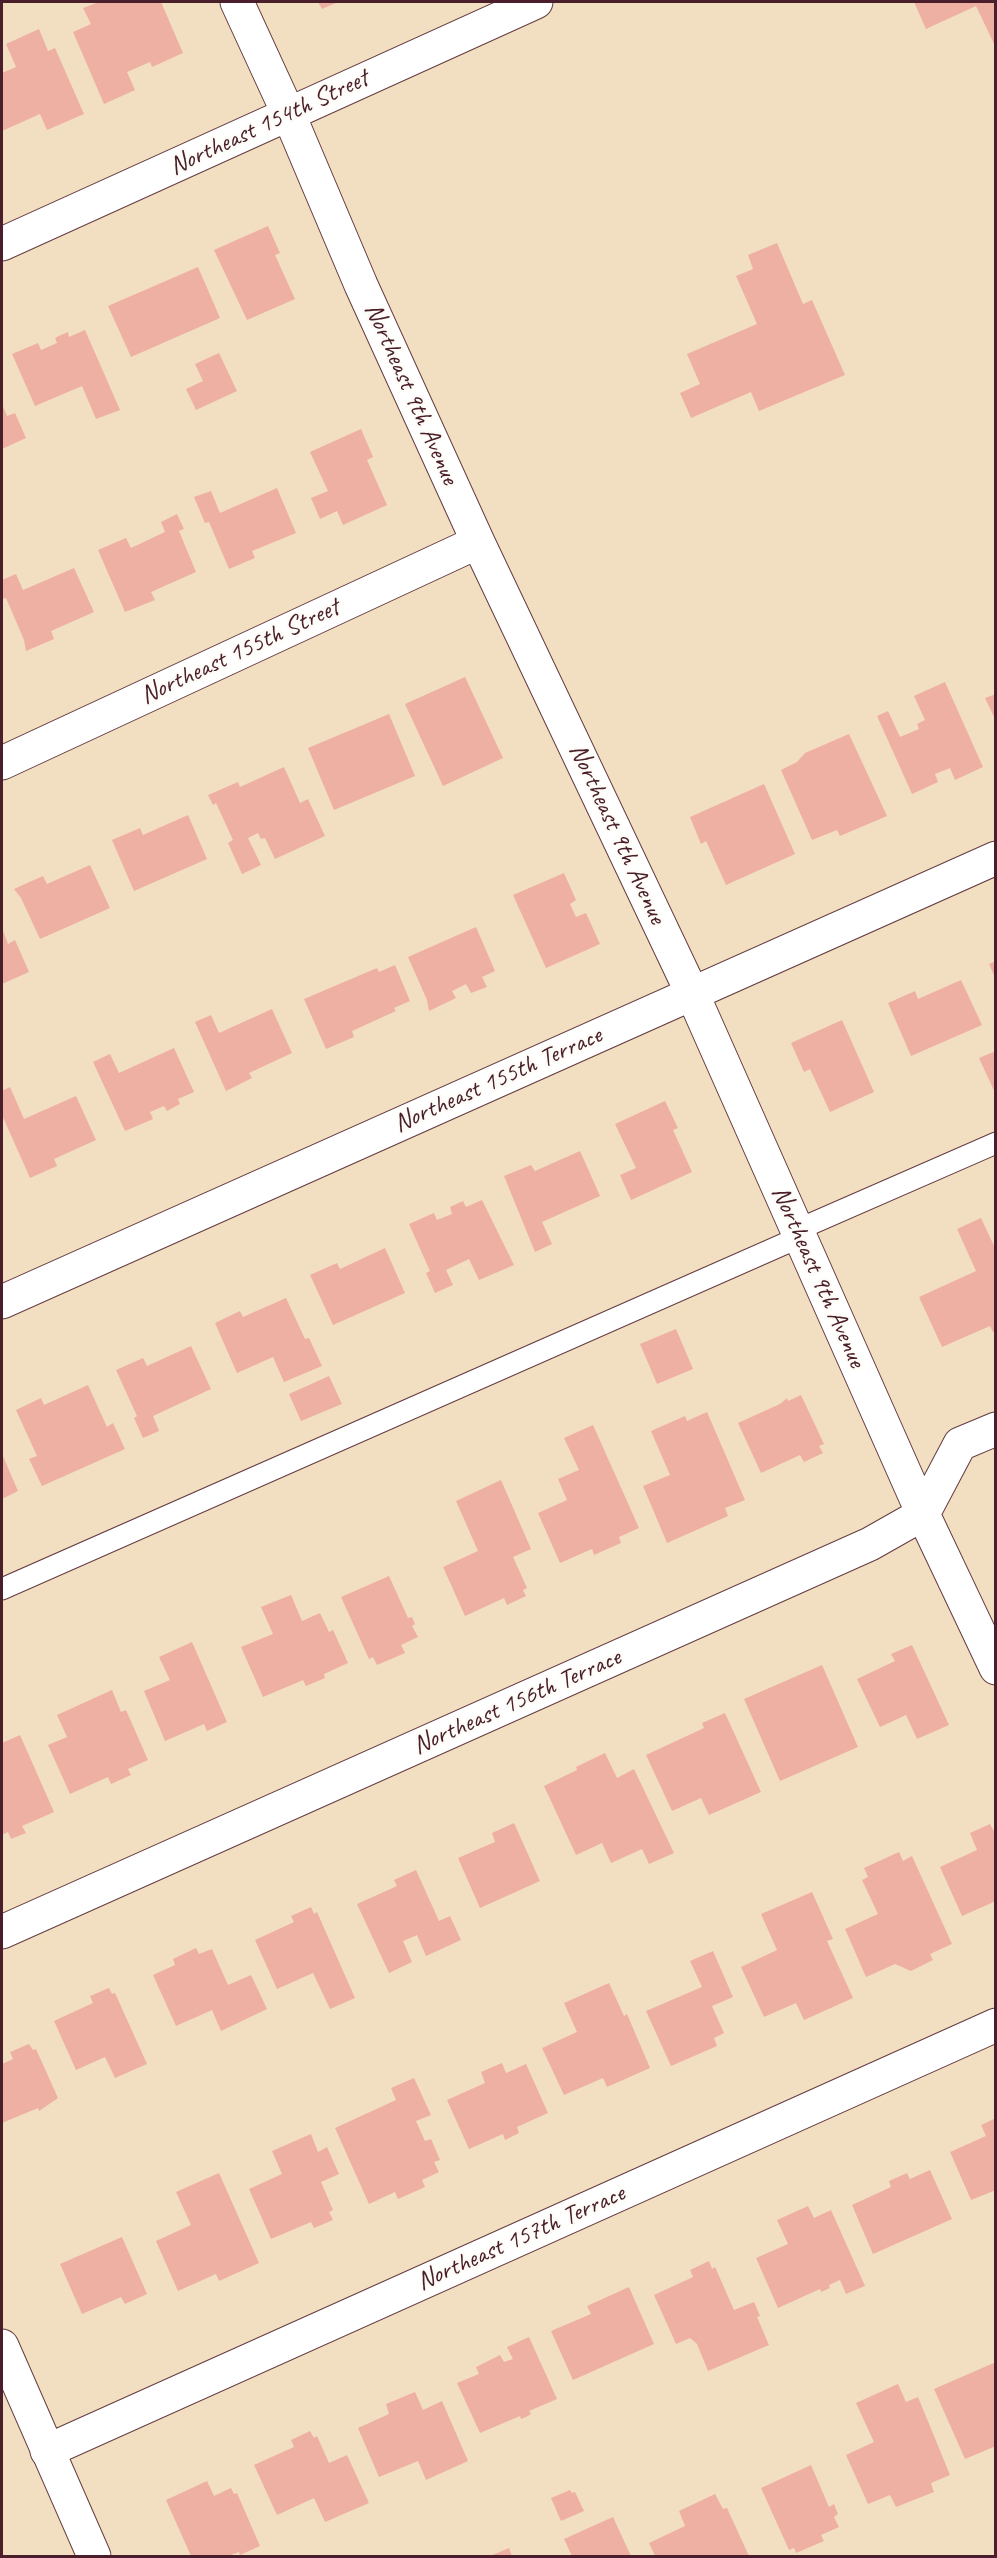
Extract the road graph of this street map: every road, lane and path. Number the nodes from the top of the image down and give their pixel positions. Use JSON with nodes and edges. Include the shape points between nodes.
{"nodes":[{"id":1,"x":237,"y":2,"type":"edge"},
{"id":2,"x":536,"y":2,"type":"edge"},
{"id":3,"x":289,"y":115,"type":"junction"},
{"id":4,"x":2,"y":244,"type":"edge"},
{"id":5,"x":478,"y":542,"type":"junction"},
{"id":6,"x":2,"y":763,"type":"edge"},
{"id":7,"x":996,"y":858,"type":"edge"},
{"id":8,"x":692,"y":993,"type":"junction"},
{"id":9,"x":996,"y":1143,"type":"edge"},
{"id":10,"x":799,"y":1233,"type":"junction"},
{"id":11,"x":2,"y":1302,"type":"edge"},
{"id":12,"x":996,"y":1429,"type":"edge"},
{"id":13,"x":923,"y":1514,"type":"junction"},
{"id":14,"x":2,"y":1589,"type":"edge"},
{"id":15,"x":996,"y":1668,"type":"edge"},
{"id":16,"x":2,"y":1932,"type":"edge"},
{"id":17,"x":996,"y":2025,"type":"edge"},
{"id":18,"x":2,"y":2346,"type":"edge"},
{"id":19,"x":47,"y":2451,"type":"junction"},
{"id":20,"x":94,"y":2556,"type":"edge"}],
"edges":[{"from":1,"to":3,"type":"street","name":"Northeast 9th Avenue"},
{"from":2,"to":3,"type":"street","name":"Northeast 154th Street"},
{"from":3,"to":4,"type":"street","name":"Northeast 154th Street"},
{"from":3,"to":5,"type":"street","name":"Northeast 9th Avenue"},
{"from":5,"to":6,"type":"street","name":"Northeast 155th Street"},
{"from":5,"to":8,"type":"street","name":"Northeast 9th Avenue"},
{"from":7,"to":8,"type":"street","name":"Northeast 155th Terrace"},
{"from":8,"to":10,"type":"street","name":"Northeast 9th Avenue"},
{"from":8,"to":11,"type":"street","name":"Northeast 155th Terrace"},
{"from":9,"to":10,"type":"lane"},
{"from":10,"to":13,"type":"street","name":"Northeast 9th Avenue"},
{"from":10,"to":14,"type":"lane"},
{"from":12,"to":13,"type":"street","via":[[960,1444]]},
{"from":13,"to":15,"type":"street","name":"Northeast 9th Avenue"},
{"from":13,"to":16,"type":"street","name":"Northeast 156th Terrace","via":[[870,1544]]},
{"from":17,"to":19,"type":"street","name":"Northeast 157th Terrace"},
{"from":18,"to":19,"type":"street"},
{"from":19,"to":20,"type":"street"}]}
